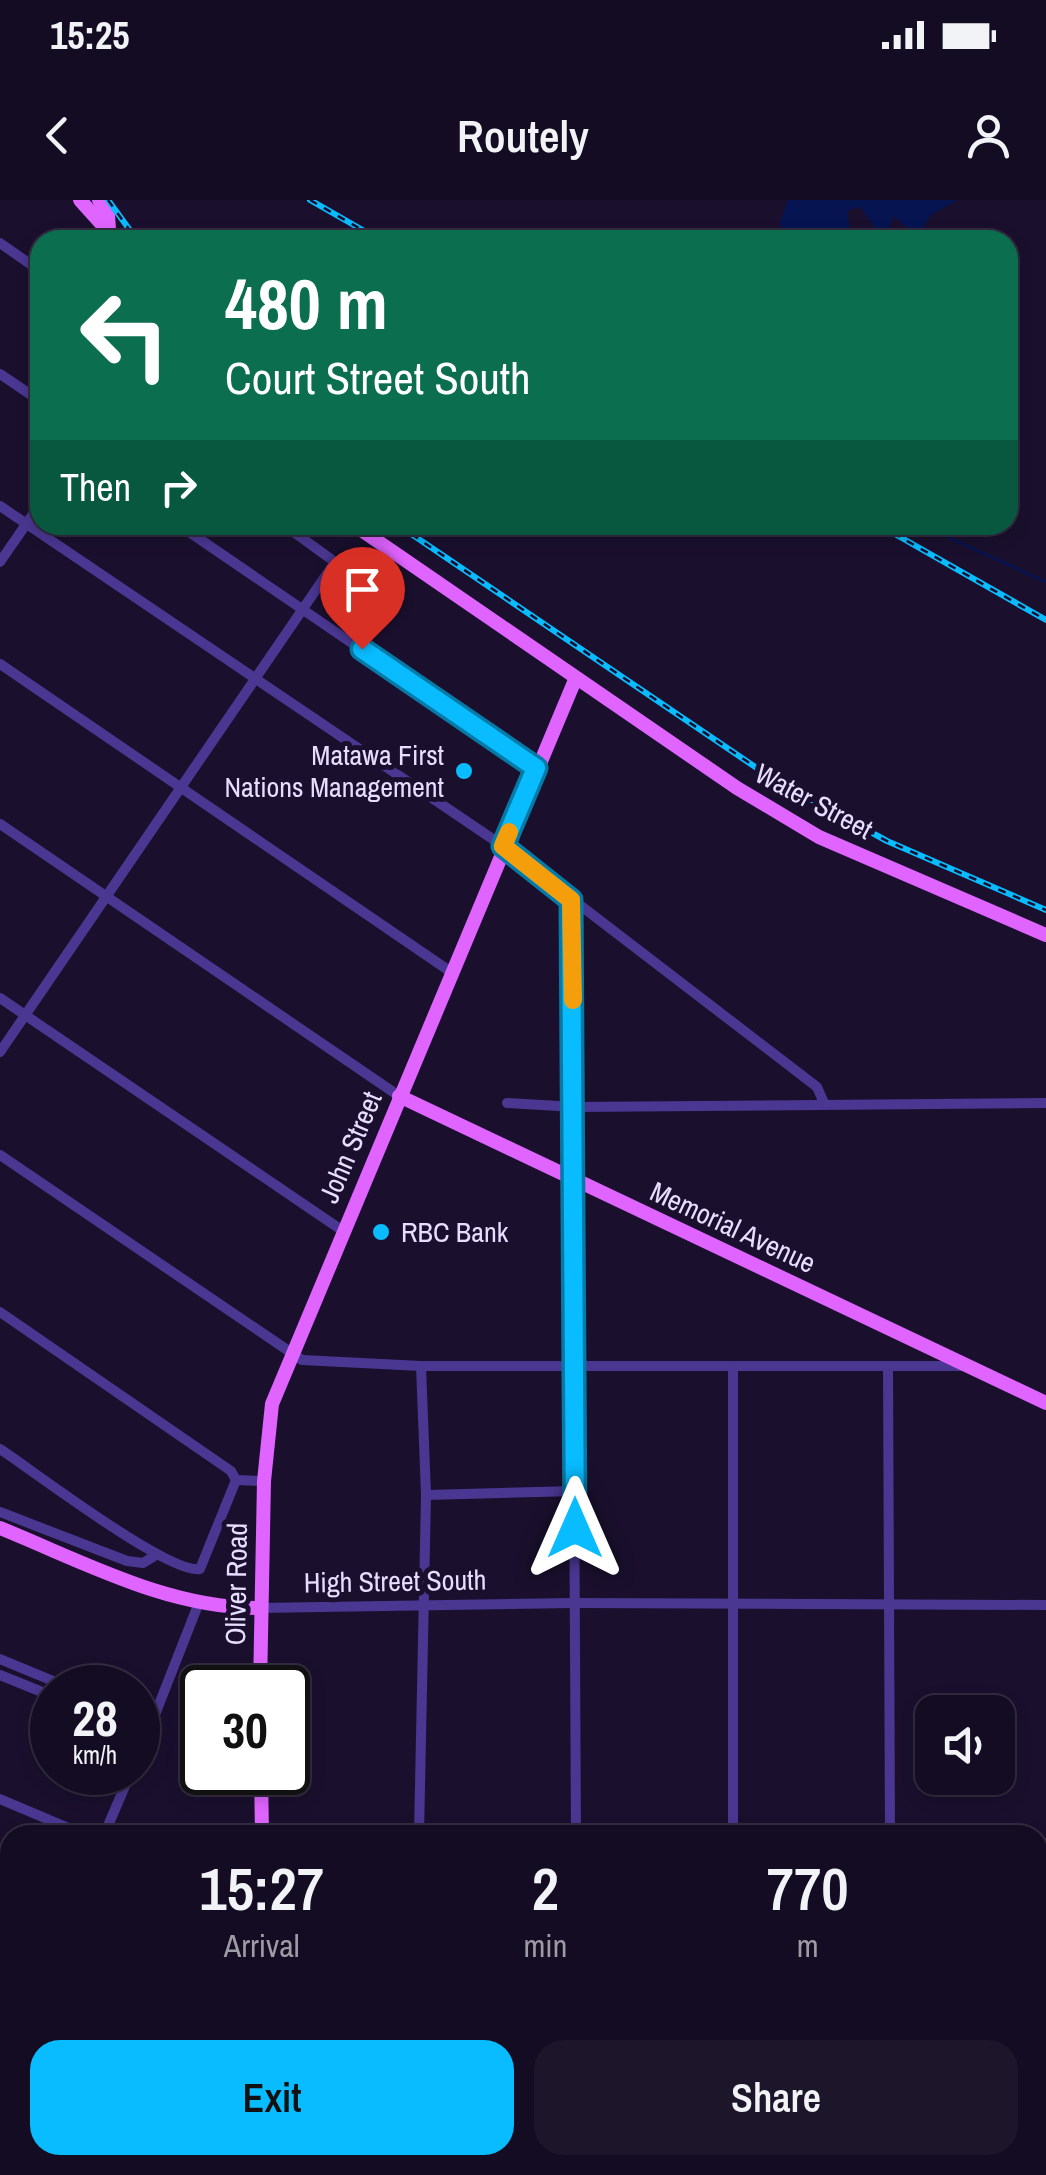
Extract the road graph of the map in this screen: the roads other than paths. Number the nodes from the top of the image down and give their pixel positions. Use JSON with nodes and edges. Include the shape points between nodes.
{"nodes":[{"id":1,"x":80,"y":200,"type":"edge"},
{"id":2,"x":98,"y":200,"type":"edge"},
{"id":3,"x":106,"y":230,"type":"edge"},
{"id":4,"x":111,"y":230,"type":"edge"},
{"id":5,"x":0,"y":243,"type":"edge"},
{"id":6,"x":30,"y":264,"type":"edge"},
{"id":7,"x":0,"y":374,"type":"edge"},
{"id":8,"x":30,"y":394,"type":"edge"},
{"id":9,"x":0,"y":506,"type":"edge"},
{"id":10,"x":30,"y":518,"type":"edge"},
{"id":11,"x":26,"y":524,"type":"junction"},
{"id":12,"x":30,"y":527,"type":"edge"},
{"id":13,"x":43,"y":535,"type":"edge"},
{"id":14,"x":194,"y":535,"type":"edge"},
{"id":15,"x":299,"y":535,"type":"edge"},
{"id":16,"x":368,"y":535,"type":"edge"},
{"id":17,"x":0,"y":562,"type":"edge"},
{"id":18,"x":303,"y":610,"type":"junction"},
{"id":19,"x":0,"y":664,"type":"edge"},
{"id":20,"x":256,"y":676,"type":"junction"},
{"id":21,"x":574,"y":680,"type":"junction"},
{"id":22,"x":536,"y":768,"type":"junction"},
{"id":23,"x":179,"y":788,"type":"junction"},
{"id":24,"x":0,"y":824,"type":"edge"},
{"id":25,"x":503,"y":846,"type":"junction"},
{"id":26,"x":105,"y":896,"type":"junction"},
{"id":27,"x":571,"y":900,"type":"junction"},
{"id":28,"x":1046,"y":936,"type":"edge"},
{"id":29,"x":451,"y":972,"type":"junction"},
{"id":30,"x":0,"y":998,"type":"edge"},
{"id":31,"x":25,"y":1015,"type":"junction"},
{"id":32,"x":0,"y":1052,"type":"edge"},
{"id":33,"x":399,"y":1096,"type":"junction"},
{"id":34,"x":824,"y":1102,"type":"junction"},
{"id":35,"x":508,"y":1103,"type":"dead end"},
{"id":36,"x":1046,"y":1103,"type":"edge"},
{"id":37,"x":576,"y":1107,"type":"junction"},
{"id":38,"x":0,"y":1155,"type":"edge"},
{"id":39,"x":574,"y":1180,"type":"junction"},
{"id":40,"x":342,"y":1231,"type":"junction"},
{"id":41,"x":0,"y":1312,"type":"edge"},
{"id":42,"x":291,"y":1352,"type":"junction"},
{"id":43,"x":575,"y":1363,"type":"junction"},
{"id":44,"x":421,"y":1366,"type":"junction"},
{"id":45,"x":733,"y":1366,"type":"junction"},
{"id":46,"x":888,"y":1366,"type":"junction"},
{"id":47,"x":972,"y":1366,"type":"junction"},
{"id":48,"x":1046,"y":1404,"type":"edge"},
{"id":49,"x":0,"y":1449,"type":"edge"},
{"id":50,"x":236,"y":1480,"type":"junction"},
{"id":51,"x":264,"y":1482,"type":"junction"},
{"id":52,"x":576,"y":1491,"type":"junction"},
{"id":53,"x":426,"y":1495,"type":"junction"},
{"id":54,"x":0,"y":1512,"type":"edge"},
{"id":55,"x":0,"y":1528,"type":"edge"},
{"id":56,"x":156,"y":1554,"type":"junction"},
{"id":57,"x":574,"y":1602,"type":"junction"},
{"id":58,"x":733,"y":1602,"type":"junction"},
{"id":59,"x":888,"y":1603,"type":"junction"},
{"id":60,"x":198,"y":1605,"type":"junction"},
{"id":61,"x":1046,"y":1605,"type":"edge"},
{"id":62,"x":421,"y":1606,"type":"junction"},
{"id":63,"x":259,"y":1608,"type":"junction"},
{"id":64,"x":0,"y":1659,"type":"edge"},
{"id":65,"x":260,"y":1665,"type":"edge"},
{"id":66,"x":30,"y":1671,"type":"edge"},
{"id":67,"x":0,"y":1675,"type":"edge"},
{"id":68,"x":30,"y":1687,"type":"edge"},
{"id":69,"x":160,"y":1703,"type":"edge"},
{"id":70,"x":121,"y":1795,"type":"edge"},
{"id":71,"x":262,"y":1795,"type":"edge"},
{"id":72,"x":0,"y":1800,"type":"edge"},
{"id":73,"x":61,"y":1825,"type":"edge"},
{"id":74,"x":108,"y":1825,"type":"edge"},
{"id":75,"x":262,"y":1825,"type":"edge"},
{"id":76,"x":420,"y":1825,"type":"edge"},
{"id":77,"x":576,"y":1825,"type":"edge"},
{"id":78,"x":733,"y":1825,"type":"edge"},
{"id":79,"x":890,"y":1825,"type":"edge"}],
"edges":[{"from":1,"to":3,"type":"main road"},
{"from":2,"to":4,"type":"main road"},
{"from":5,"to":6,"type":"street"},
{"from":7,"to":8,"type":"street"},
{"from":9,"to":11,"type":"street"},
{"from":10,"to":11,"type":"street"},
{"from":11,"to":12,"type":"street"},
{"from":11,"to":17,"type":"street"},
{"from":13,"to":20,"type":"street"},
{"from":14,"to":18,"type":"street"},
{"from":15,"to":18,"type":"street","via":[[335,562]]},
{"from":16,"to":21,"type":"main road","name":"Water Street"},
{"from":18,"to":20,"type":"street"},
{"from":18,"to":22,"type":"street"},
{"from":19,"to":23,"type":"street"},
{"from":20,"to":23,"type":"street"},
{"from":20,"to":25,"type":"street"},
{"from":21,"to":22,"type":"main road","name":"John Street"},
{"from":21,"to":28,"type":"main road","name":"Water Street","via":[[819,836]]},
{"from":22,"to":25,"type":"main road","name":"John Street"},
{"from":23,"to":26,"type":"street"},
{"from":23,"to":29,"type":"street"},
{"from":24,"to":26,"type":"street"},
{"from":25,"to":27,"type":"street"},
{"from":25,"to":29,"type":"main road","name":"John Street"},
{"from":26,"to":31,"type":"street"},
{"from":26,"to":33,"type":"street"},
{"from":27,"to":34,"type":"street","via":[[816,1087]]},
{"from":27,"to":37,"type":"street"},
{"from":29,"to":33,"type":"main road","name":"John Street"},
{"from":30,"to":31,"type":"street"},
{"from":31,"to":32,"type":"street"},
{"from":31,"to":40,"type":"street"},
{"from":33,"to":39,"type":"main road","name":"Memorial Avenue"},
{"from":33,"to":40,"type":"main road","name":"John Street"},
{"from":34,"to":36,"type":"street"},
{"from":34,"to":37,"type":"street"},
{"from":35,"to":37,"type":"street"},
{"from":37,"to":39,"type":"street"},
{"from":38,"to":42,"type":"street"},
{"from":39,"to":43,"type":"street"},
{"from":39,"to":47,"type":"main road","name":"Memorial Avenue"},
{"from":40,"to":42,"type":"main road","name":"John Street"},
{"from":41,"to":50,"type":"street"},
{"from":42,"to":44,"type":"street","via":[[302,1360]]},
{"from":42,"to":51,"type":"main road","name":"John Street","via":[[272,1404]]},
{"from":43,"to":44,"type":"street"},
{"from":43,"to":45,"type":"street"},
{"from":43,"to":52,"type":"street"},
{"from":44,"to":53,"type":"street"},
{"from":45,"to":46,"type":"street"},
{"from":45,"to":58,"type":"street"},
{"from":46,"to":47,"type":"street"},
{"from":46,"to":59,"type":"street"},
{"from":47,"to":48,"type":"main road","name":"Memorial Avenue"},
{"from":49,"to":56,"type":"street"},
{"from":50,"to":51,"type":"street"},
{"from":50,"to":56,"type":"street","via":[[200,1569],[189,1571]]},
{"from":51,"to":63,"type":"main road","name":"Oliver Road"},
{"from":52,"to":53,"type":"street"},
{"from":52,"to":57,"type":"street"},
{"from":53,"to":62,"type":"street"},
{"from":54,"to":56,"type":"street","via":[[127,1561],[142,1563]]},
{"from":55,"to":60,"type":"main road","name":"High Street South"},
{"from":57,"to":58,"type":"street","name":"High Street South"},
{"from":57,"to":62,"type":"street","name":"High Street South"},
{"from":57,"to":77,"type":"street"},
{"from":58,"to":59,"type":"street","name":"High Street South"},
{"from":58,"to":78,"type":"street"},
{"from":59,"to":61,"type":"street","name":"High Street South"},
{"from":59,"to":79,"type":"street"},
{"from":60,"to":63,"type":"main road","name":"High Street South"},
{"from":60,"to":69,"type":"street"},
{"from":62,"to":63,"type":"street","name":"High Street South"},
{"from":62,"to":76,"type":"street"},
{"from":63,"to":65,"type":"main road","name":"Oliver Road"},
{"from":64,"to":66,"type":"street"},
{"from":67,"to":68,"type":"street"},
{"from":70,"to":74,"type":"street"},
{"from":71,"to":75,"type":"main road"},
{"from":72,"to":73,"type":"street"}]}
